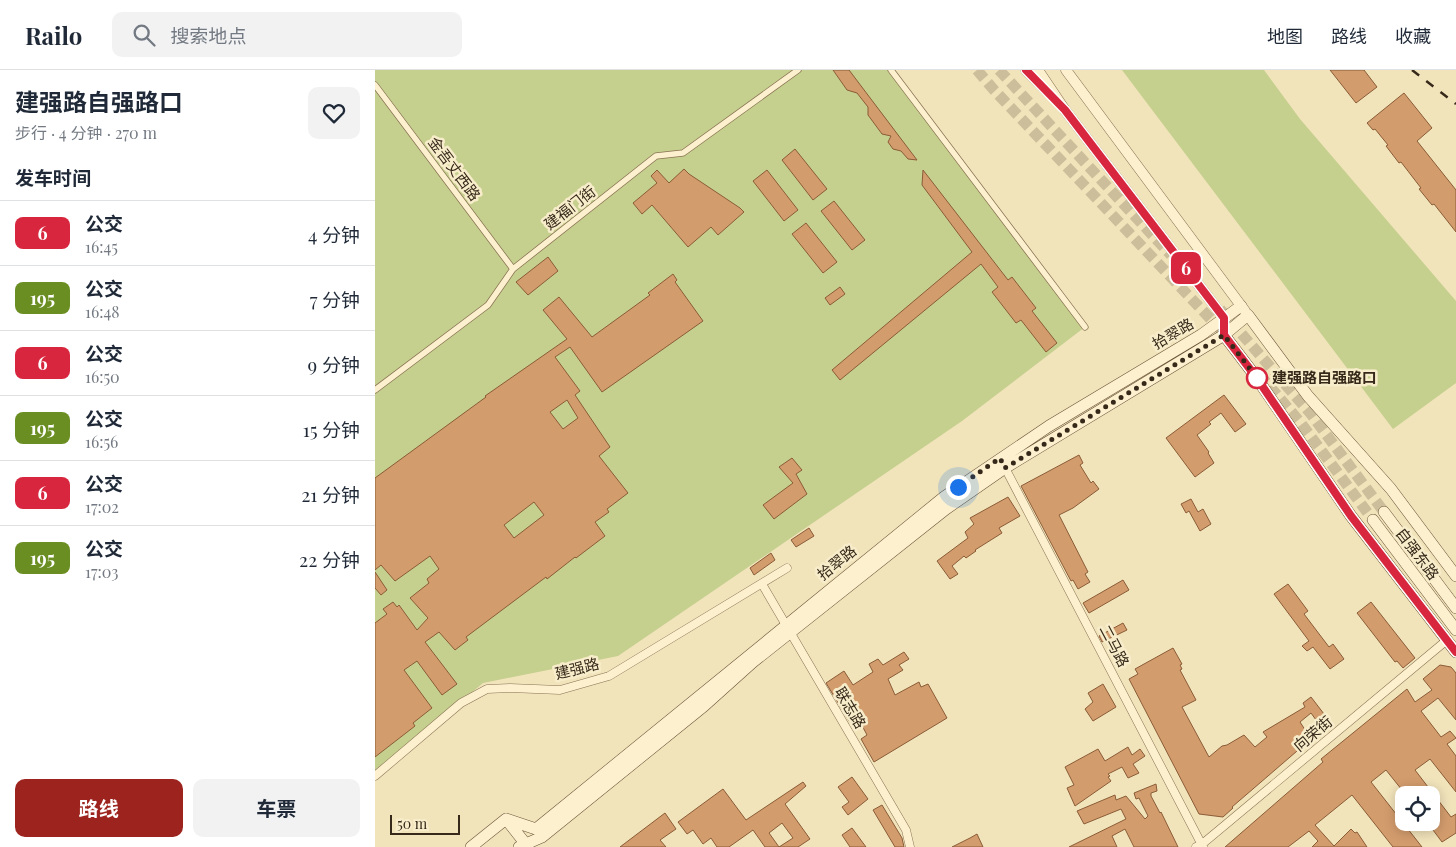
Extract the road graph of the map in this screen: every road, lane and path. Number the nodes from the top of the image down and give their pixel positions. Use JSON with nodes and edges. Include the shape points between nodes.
{"nodes":[{"id":1,"x":798,"y":70,"type":"edge"},
{"id":2,"x":891,"y":70,"type":"edge"},
{"id":3,"x":1026,"y":70,"type":"edge"},
{"id":4,"x":1038,"y":70,"type":"edge"},
{"id":5,"x":1067,"y":70,"type":"edge"},
{"id":6,"x":1073,"y":70,"type":"edge"},
{"id":7,"x":375,"y":85,"type":"edge"},
{"id":8,"x":1082,"y":91,"type":"junction"},
{"id":9,"x":1065,"y":110,"type":"junction"},
{"id":10,"x":513,"y":269,"type":"junction"},
{"id":11,"x":1241,"y":306,"type":"junction"},
{"id":12,"x":1249,"y":315,"type":"junction"},
{"id":13,"x":1224,"y":318,"type":"junction"},
{"id":14,"x":1085,"y":327,"type":"dead end"},
{"id":15,"x":1224,"y":335,"type":"junction"},
{"id":16,"x":375,"y":390,"type":"edge"},
{"id":17,"x":1003,"y":463,"type":"junction"},
{"id":18,"x":1384,"y":512,"type":"tunnel mouth"},
{"id":19,"x":1373,"y":520,"type":"tunnel mouth"},
{"id":20,"x":787,"y":568,"type":"dead end"},
{"id":21,"x":1456,"y":576,"type":"edge"},
{"id":22,"x":762,"y":584,"type":"junction"},
{"id":23,"x":1456,"y":608,"type":"edge"},
{"id":24,"x":788,"y":629,"type":"junction"},
{"id":25,"x":1456,"y":630,"type":"edge"},
{"id":26,"x":1447,"y":640,"type":"junction"},
{"id":27,"x":1456,"y":652,"type":"edge"},
{"id":28,"x":375,"y":776,"type":"edge"},
{"id":29,"x":506,"y":819,"type":"junction"},
{"id":30,"x":542,"y":838,"type":"edge"},
{"id":31,"x":524,"y":846,"type":"edge"},
{"id":32,"x":1200,"y":846,"type":"edge"},
{"id":33,"x":471,"y":847,"type":"edge"},
{"id":34,"x":910,"y":847,"type":"edge"}],
"edges":[{"from":1,"to":10,"type":"street","name":"建福门街","via":[[683,153],[656,156]]},
{"from":2,"to":14,"type":"street"},
{"from":3,"to":9,"type":"street"},
{"from":4,"to":9,"type":"street"},
{"from":5,"to":8,"type":"street"},
{"from":6,"to":8,"type":"street"},
{"from":7,"to":10,"type":"street","name":"金吾丈西路"},
{"from":8,"to":11,"type":"street"},
{"from":9,"to":13,"type":"street"},
{"from":10,"to":16,"type":"street","name":"建福门街","via":[[488,305]]},
{"from":11,"to":12,"type":"street"},
{"from":11,"to":13,"type":"main road","name":"拾翠路"},
{"from":12,"to":15,"type":"main road","name":"拾翠路"},
{"from":12,"to":21,"type":"main road","via":[[1308,396],[1391,489]]},
{"from":13,"to":15,"type":"street"},
{"from":13,"to":17,"type":"main road","name":"拾翠路","via":[[1102,394]]},
{"from":15,"to":17,"type":"main road","name":"拾翠路"},
{"from":15,"to":26,"type":"main road","via":[[1351,516]]},
{"from":17,"to":24,"type":"main road","name":"拾翠路"},
{"from":17,"to":32,"type":"street","name":"二马路"},
{"from":18,"to":23,"type":"main road","name":"自强东路"},
{"from":19,"to":25,"type":"main road","name":"自强东路"},
{"from":20,"to":22,"type":"street","name":"建强路"},
{"from":22,"to":24,"type":"street","name":"联志路"},
{"from":22,"to":28,"type":"street","name":"建强路","via":[[609,676],[560,690],[487,689],[461,703]]},
{"from":24,"to":30,"type":"main road","name":"拾翠路","via":[[704,706]]},
{"from":24,"to":34,"type":"street","name":"联志路","via":[[906,830]]},
{"from":26,"to":27,"type":"main road"},
{"from":26,"to":32,"type":"street","name":"向荣街"},
{"from":29,"to":30,"type":"main road"},
{"from":29,"to":31,"type":"main road"},
{"from":29,"to":33,"type":"main road"},
{"from":30,"to":31,"type":"main road","name":"拾翠路"}]}
